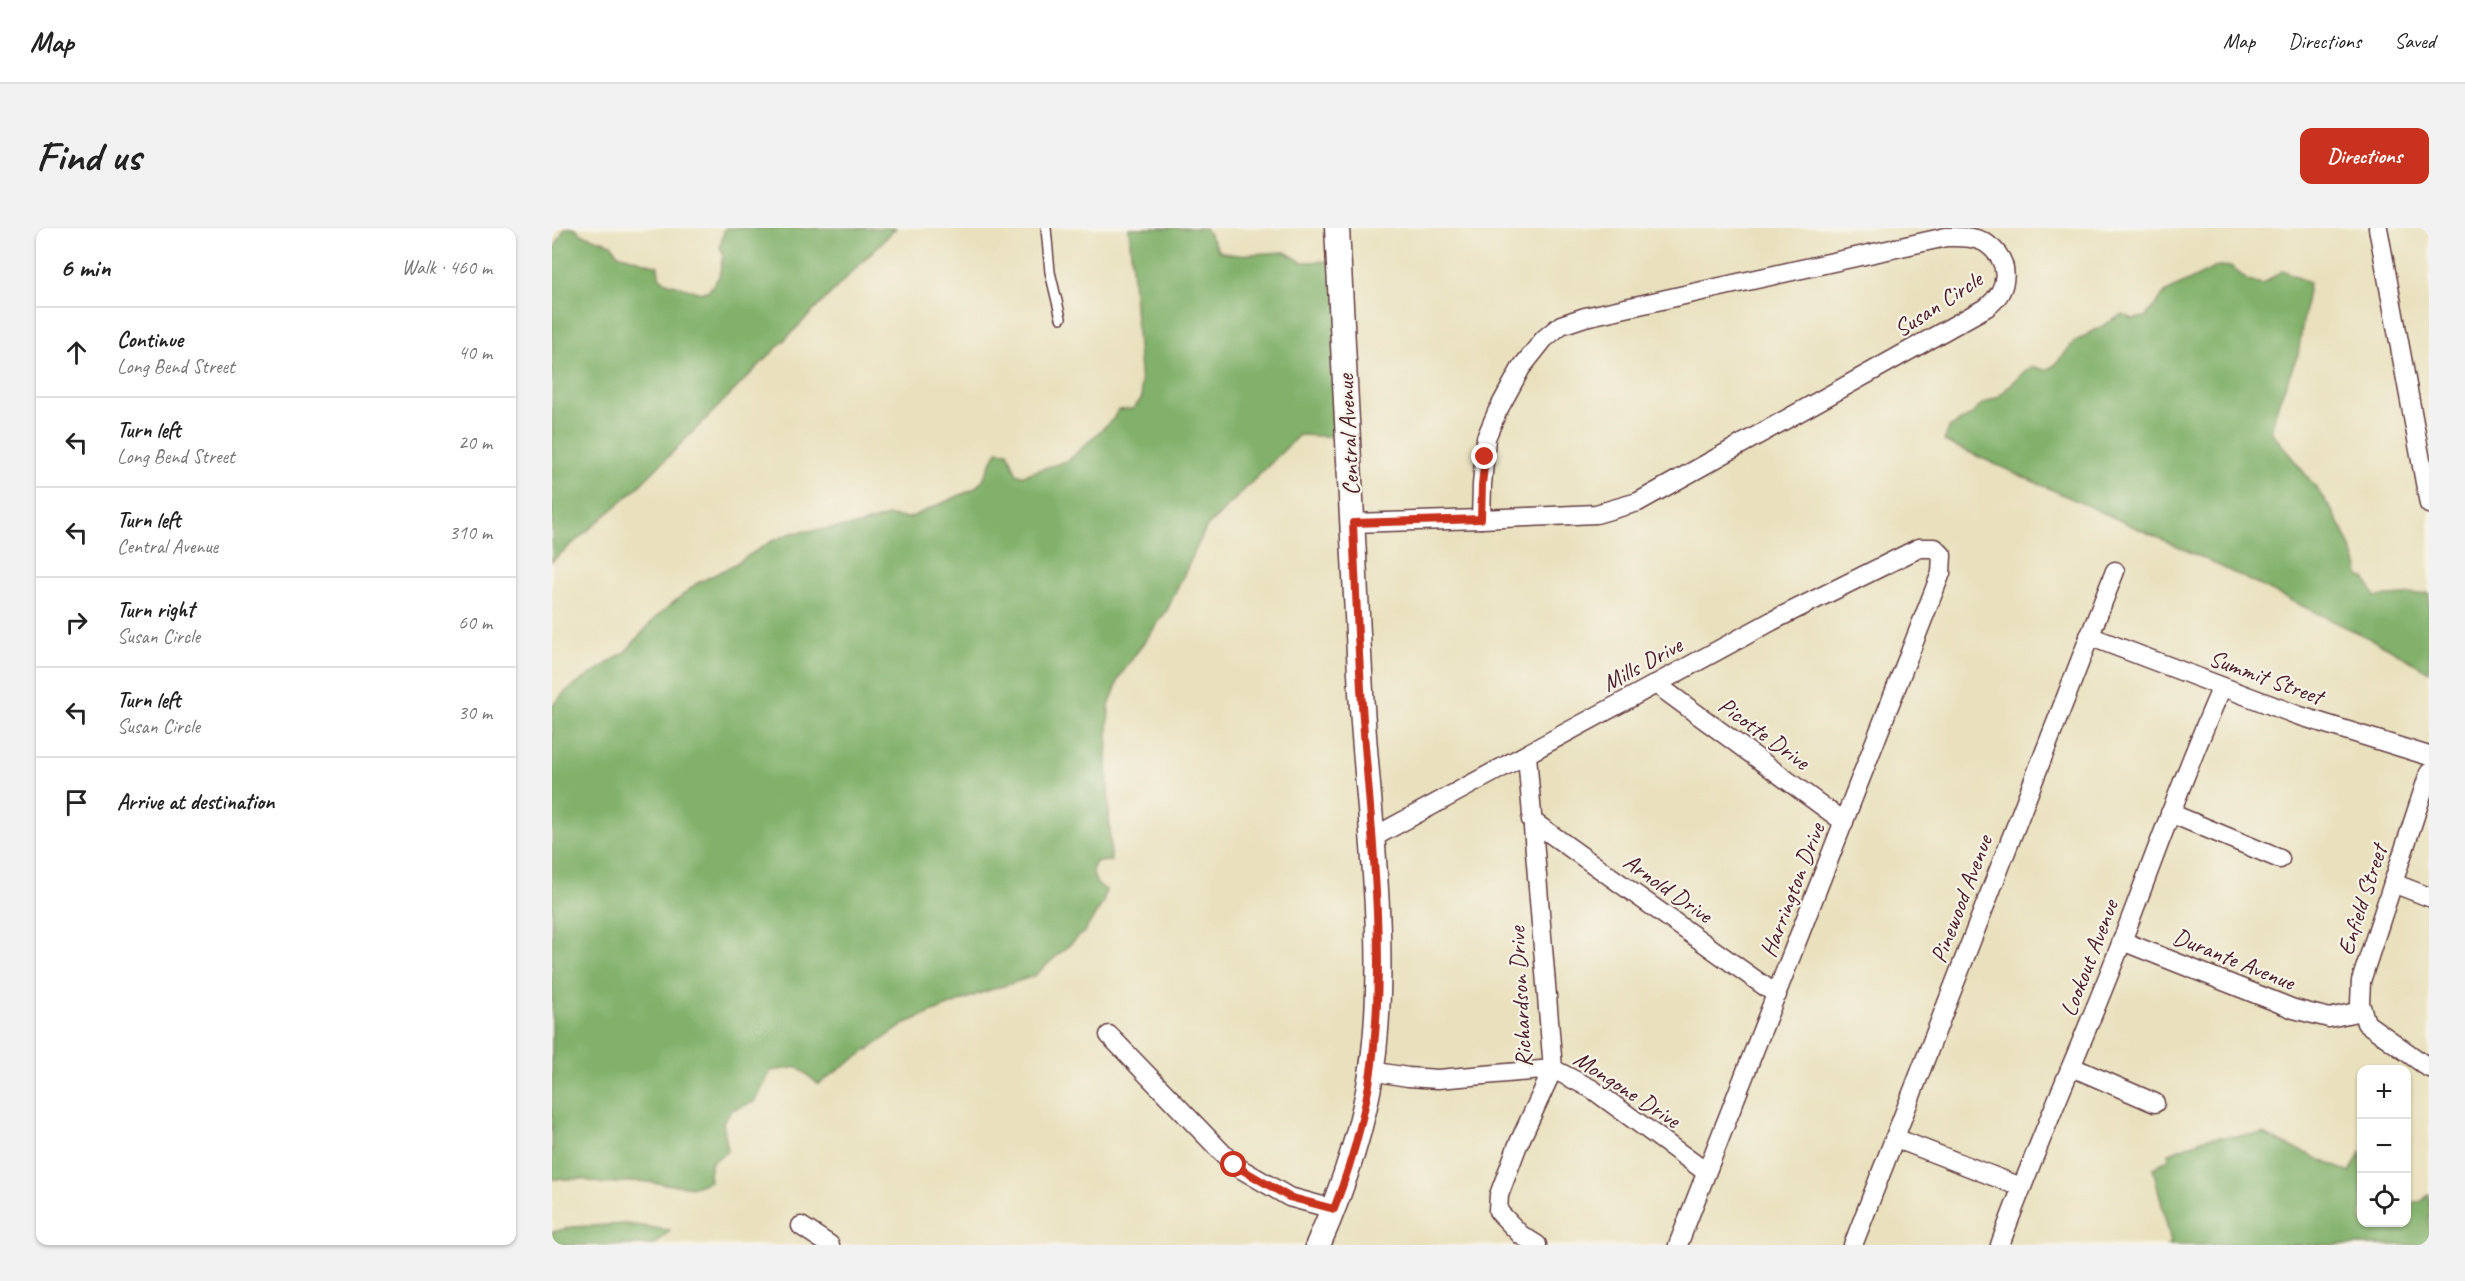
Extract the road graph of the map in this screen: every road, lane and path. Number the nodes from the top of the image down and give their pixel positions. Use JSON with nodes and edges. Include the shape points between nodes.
{"nodes":[{"id":1,"x":1046,"y":228,"type":"edge"},
{"id":2,"x":1337,"y":228,"type":"edge"},
{"id":3,"x":2378,"y":228,"type":"edge"},
{"id":4,"x":1061,"y":318,"type":"dead end"},
{"id":5,"x":2429,"y":504,"type":"edge"},
{"id":6,"x":1481,"y":519,"type":"junction"},
{"id":7,"x":1353,"y":523,"type":"junction"},
{"id":8,"x":1939,"y":551,"type":"joint"},
{"id":9,"x":2115,"y":571,"type":"dead end"},
{"id":10,"x":2089,"y":636,"type":"junction"},
{"id":11,"x":1656,"y":684,"type":"junction"},
{"id":12,"x":2222,"y":687,"type":"junction"},
{"id":13,"x":1527,"y":755,"type":"junction"},
{"id":14,"x":2429,"y":756,"type":"edge"},
{"id":15,"x":2429,"y":773,"type":"edge"},
{"id":16,"x":2170,"y":813,"type":"junction"},
{"id":17,"x":1531,"y":820,"type":"junction"},
{"id":18,"x":1844,"y":822,"type":"junction"},
{"id":19,"x":1372,"y":838,"type":"junction"},
{"id":20,"x":2280,"y":860,"type":"dead end"},
{"id":21,"x":2393,"y":883,"type":"junction"},
{"id":22,"x":2429,"y":897,"type":"edge"},
{"id":23,"x":2122,"y":941,"type":"junction"},
{"id":24,"x":1777,"y":995,"type":"junction"},
{"id":25,"x":2361,"y":1011,"type":"junction"},
{"id":26,"x":1108,"y":1035,"type":"dead end"},
{"id":27,"x":2072,"y":1067,"type":"junction"},
{"id":28,"x":2429,"y":1068,"type":"edge"},
{"id":29,"x":1552,"y":1069,"type":"junction"},
{"id":30,"x":1371,"y":1071,"type":"junction"},
{"id":31,"x":2155,"y":1103,"type":"dead end"},
{"id":32,"x":1894,"y":1138,"type":"junction"},
{"id":33,"x":1706,"y":1172,"type":"junction"},
{"id":34,"x":2021,"y":1187,"type":"junction"},
{"id":35,"x":1334,"y":1209,"type":"junction"},
{"id":36,"x":801,"y":1226,"type":"dead end"},
{"id":37,"x":830,"y":1245,"type":"edge"},
{"id":38,"x":1318,"y":1245,"type":"edge"},
{"id":39,"x":1536,"y":1245,"type":"edge"},
{"id":40,"x":1678,"y":1245,"type":"edge"},
{"id":41,"x":1853,"y":1245,"type":"edge"},
{"id":42,"x":2000,"y":1245,"type":"edge"}],
"edges":[{"from":1,"to":4,"type":"lane","via":[[1050,272]]},
{"from":2,"to":7,"type":"main road","name":"Central Avenue"},
{"from":3,"to":5,"type":"street"},
{"from":6,"to":6,"type":"street","name":"Susan Circle","via":[[1596,514],[1638,502],[1987,307],[2003,291],[2006,274],[2001,258],[1988,244],[1978,240],[1946,237],[1562,325],[1544,339],[1521,368],[1486,438]]},
{"from":6,"to":7,"type":"street","name":"Susan Circle"},
{"from":7,"to":19,"type":"main road","name":"Central Avenue"},
{"from":8,"to":11,"type":"street","name":"Mills Drive","via":[[1929,546],[1920,548]]},
{"from":8,"to":18,"type":"street","name":"Harrington Drive","via":[[1941,573]]},
{"from":9,"to":10,"type":"street","name":"Pinewood Avenue"},
{"from":10,"to":12,"type":"street","name":"Summit Street"},
{"from":10,"to":32,"type":"street","name":"Pinewood Avenue"},
{"from":11,"to":13,"type":"street","name":"Mills Drive"},
{"from":11,"to":18,"type":"street","name":"Picotte Drive"},
{"from":12,"to":14,"type":"street","name":"Summit Street"},
{"from":12,"to":16,"type":"street","name":"Lookout Avenue"},
{"from":13,"to":17,"type":"street","name":"Richardson Drive"},
{"from":13,"to":19,"type":"street","name":"Mills Drive"},
{"from":15,"to":21,"type":"street","name":"Enfield Street"},
{"from":16,"to":20,"type":"street"},
{"from":16,"to":23,"type":"street","name":"Lookout Avenue"},
{"from":17,"to":24,"type":"street","name":"Arnold Drive"},
{"from":17,"to":29,"type":"street","name":"Richardson Drive"},
{"from":18,"to":24,"type":"street","name":"Harrington Drive"},
{"from":19,"to":30,"type":"main road","name":"Central Avenue","via":[[1378,1002]]},
{"from":21,"to":22,"type":"street"},
{"from":21,"to":25,"type":"street","name":"Enfield Street","via":[[2361,981]]},
{"from":23,"to":25,"type":"street","name":"Durante Avenue","via":[[2284,1005],[2329,1018]]},
{"from":23,"to":27,"type":"street","name":"Lookout Avenue"},
{"from":24,"to":33,"type":"street","name":"Harrington Drive"},
{"from":25,"to":28,"type":"street","via":[[2366,1023]]},
{"from":26,"to":35,"type":"street","via":[[1234,1165],[1289,1197]]},
{"from":27,"to":31,"type":"street"},
{"from":27,"to":34,"type":"street","name":"Lookout Avenue"},
{"from":29,"to":30,"type":"street","name":"Mongone Drive","via":[[1438,1079]]},
{"from":29,"to":33,"type":"street","name":"Mongone Drive","via":[[1592,1089]]},
{"from":29,"to":39,"type":"street","name":"Richardson Drive","via":[[1499,1194],[1498,1211]]},
{"from":30,"to":35,"type":"main road","name":"Central Avenue","via":[[1353,1153]]},
{"from":32,"to":34,"type":"street"},
{"from":32,"to":41,"type":"street","name":"Pinewood Avenue"},
{"from":33,"to":40,"type":"street","name":"Harrington Drive"},
{"from":34,"to":42,"type":"street","name":"Lookout Avenue"},
{"from":35,"to":38,"type":"main road","name":"Central Avenue"},
{"from":36,"to":37,"type":"street"}]}
